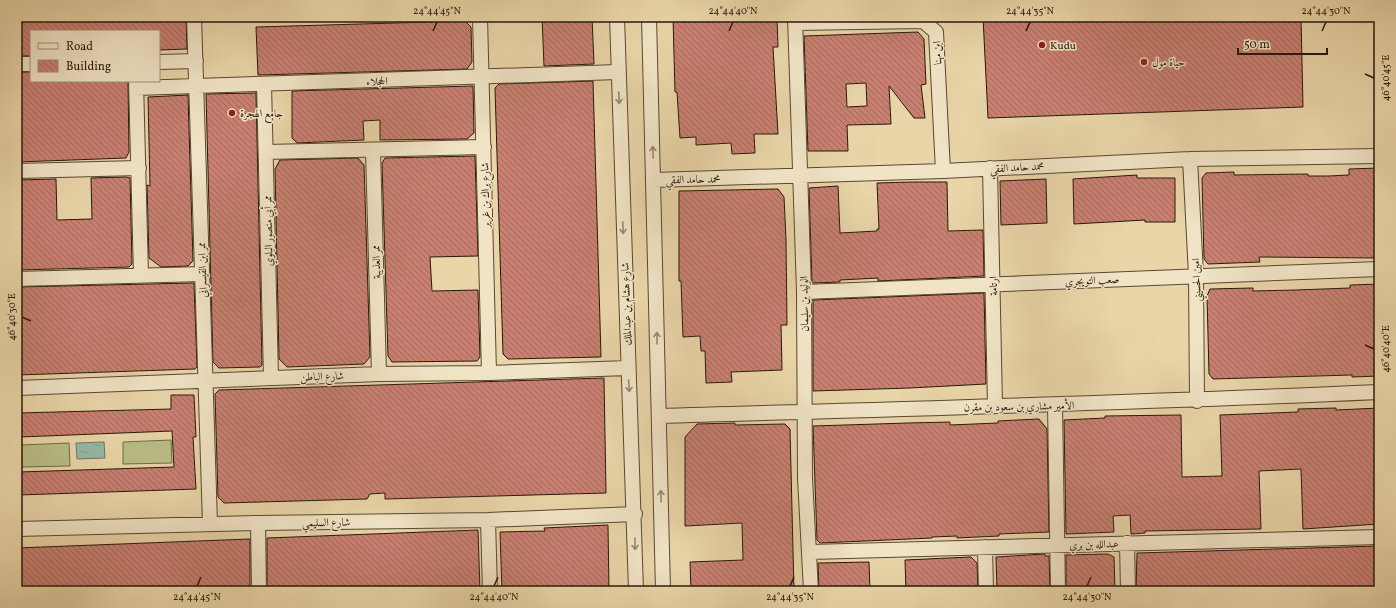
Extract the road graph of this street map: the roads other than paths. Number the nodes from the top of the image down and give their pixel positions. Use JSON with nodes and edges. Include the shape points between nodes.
{"nodes":[{"id":1,"x":194,"y":17,"type":"edge"},
{"id":2,"x":480,"y":17,"type":"edge"},
{"id":3,"x":617,"y":17,"type":"edge"},
{"id":4,"x":649,"y":17,"type":"edge"},
{"id":5,"x":795,"y":20,"type":"edge"},
{"id":6,"x":196,"y":61,"type":"junction"},
{"id":7,"x":160,"y":62,"type":"edge"},
{"id":8,"x":17,"y":64,"type":"edge"},
{"id":9,"x":30,"y":64,"type":"edge"},
{"id":10,"x":618,"y":72,"type":"junction"},
{"id":11,"x":483,"y":78,"type":"junction"},
{"id":12,"x":136,"y":84,"type":"edge"},
{"id":13,"x":264,"y":84,"type":"junction"},
{"id":14,"x":196,"y":85,"type":"junction"},
{"id":15,"x":484,"y":147,"type":"junction"},
{"id":16,"x":373,"y":150,"type":"junction"},
{"id":17,"x":266,"y":152,"type":"junction"},
{"id":18,"x":1379,"y":156,"type":"edge"},
{"id":19,"x":1190,"y":159,"type":"junction"},
{"id":20,"x":139,"y":168,"type":"junction"},
{"id":21,"x":990,"y":168,"type":"junction"},
{"id":22,"x":17,"y":171,"type":"edge"},
{"id":23,"x":943,"y":171,"type":"junction"},
{"id":24,"x":800,"y":176,"type":"junction"},
{"id":25,"x":654,"y":180,"type":"junction"},
{"id":26,"x":1379,"y":269,"type":"edge"},
{"id":27,"x":202,"y":274,"type":"junction"},
{"id":28,"x":141,"y":275,"type":"junction"},
{"id":29,"x":1196,"y":275,"type":"junction"},
{"id":30,"x":17,"y":279,"type":"edge"},
{"id":31,"x":992,"y":285,"type":"junction"},
{"id":32,"x":804,"y":292,"type":"junction"},
{"id":33,"x":628,"y":368,"type":"junction"},
{"id":34,"x":489,"y":373,"type":"junction"},
{"id":35,"x":380,"y":374,"type":"junction"},
{"id":36,"x":271,"y":378,"type":"junction"},
{"id":37,"x":206,"y":380,"type":"junction"},
{"id":38,"x":17,"y":388,"type":"edge"},
{"id":39,"x":1379,"y":392,"type":"edge"},
{"id":40,"x":1197,"y":401,"type":"junction"},
{"id":41,"x":995,"y":405,"type":"junction"},
{"id":42,"x":1055,"y":406,"type":"junction"},
{"id":43,"x":804,"y":412,"type":"junction"},
{"id":44,"x":659,"y":416,"type":"junction"},
{"id":45,"x":635,"y":514,"type":"junction"},
{"id":46,"x":488,"y":520,"type":"junction"},
{"id":47,"x":258,"y":523,"type":"junction"},
{"id":48,"x":210,"y":524,"type":"junction"},
{"id":49,"x":17,"y":529,"type":"edge"},
{"id":50,"x":1379,"y":537,"type":"edge"},
{"id":51,"x":1127,"y":543,"type":"junction"},
{"id":52,"x":1057,"y":545,"type":"junction"},
{"id":53,"x":985,"y":547,"type":"junction"},
{"id":54,"x":810,"y":552,"type":"junction"},
{"id":55,"x":259,"y":591,"type":"edge"},
{"id":56,"x":490,"y":591,"type":"edge"},
{"id":57,"x":636,"y":591,"type":"edge"},
{"id":58,"x":663,"y":591,"type":"edge"},
{"id":59,"x":811,"y":591,"type":"edge"},
{"id":60,"x":986,"y":591,"type":"edge"},
{"id":61,"x":1058,"y":591,"type":"edge"},
{"id":62,"x":1128,"y":591,"type":"edge"}],
"edges":[{"from":1,"to":6,"type":"street","name":"ممر ابن القيسراني"},
{"from":2,"to":11,"type":"street","name":"شارع براك بن غرير"},
{"from":3,"to":10,"type":"street","name":"شارع هشام بن عبدالملك"},
{"from":25,"to":4,"type":"street","one_way":true},
{"from":5,"to":23,"type":"street","name":"ابن مهنا","via":[[923,21],[936,32]]},
{"from":5,"to":24,"type":"street","name":"الوليد بن سليمان"},
{"from":6,"to":7,"type":"street"},
{"from":6,"to":14,"type":"street","name":"ممر ابن القيسراني"},
{"from":8,"to":9,"type":"street"},
{"from":10,"to":11,"type":"street","name":"الحجلاء"},
{"from":10,"to":33,"type":"street","name":"شارع هشام بن عبدالملك","one_way":true},
{"from":11,"to":13,"type":"street","name":"الحجلاء"},
{"from":11,"to":15,"type":"street","name":"شارع براك بن غرير"},
{"from":12,"to":14,"type":"street","name":"الحجلاء"},
{"from":12,"to":20,"type":"street"},
{"from":13,"to":14,"type":"street","name":"الحجلاء"},
{"from":13,"to":17,"type":"street","name":"ممر أبي منصور البلوي"},
{"from":14,"to":27,"type":"street","name":"ممر ابن القيسراني"},
{"from":15,"to":16,"type":"street"},
{"from":15,"to":34,"type":"street","name":"شارع براك بن غرير"},
{"from":16,"to":17,"type":"street"},
{"from":16,"to":35,"type":"street","name":"ممر العذيبة"},
{"from":17,"to":36,"type":"street","name":"ممر أبي منصور البلوي"},
{"from":18,"to":19,"type":"street","name":"محمد حامد الفقي"},
{"from":19,"to":21,"type":"street","name":"محمد حامد الفقي"},
{"from":19,"to":29,"type":"street","name":"امين الحسيني"},
{"from":20,"to":22,"type":"street"},
{"from":20,"to":28,"type":"street"},
{"from":21,"to":23,"type":"street","name":"محمد حامد الفقي"},
{"from":21,"to":31,"type":"street","name":"ارتامة"},
{"from":23,"to":24,"type":"street","name":"محمد حامد الفقي"},
{"from":24,"to":25,"type":"street","name":"محمد حامد الفقي"},
{"from":24,"to":32,"type":"street","name":"الوليد بن سليمان"},
{"from":44,"to":25,"type":"street","one_way":true},
{"from":26,"to":29,"type":"street","name":"صعب التويجري"},
{"from":27,"to":28,"type":"street"},
{"from":27,"to":37,"type":"street","name":"ممر ابن القيسراني"},
{"from":28,"to":30,"type":"street"},
{"from":29,"to":31,"type":"street","name":"صعب التويجري"},
{"from":29,"to":40,"type":"street","name":"امين الحسيني"},
{"from":31,"to":32,"type":"street","name":"صعب التويجري"},
{"from":31,"to":41,"type":"street","name":"ارتامة"},
{"from":32,"to":43,"type":"street","name":"الوليد بن سليمان"},
{"from":33,"to":34,"type":"street","name":"شارع الباطن"},
{"from":33,"to":45,"type":"street","name":"شارع هشام بن عبدالملك","one_way":true},
{"from":34,"to":35,"type":"street","name":"شارع الباطن"},
{"from":35,"to":36,"type":"street","name":"شارع الباطن"},
{"from":36,"to":37,"type":"street","name":"شارع الباطن"},
{"from":37,"to":38,"type":"street","name":"شارع الباطن"},
{"from":37,"to":48,"type":"street","name":"ممر ابن القيسراني"},
{"from":39,"to":40,"type":"street","name":"الأمير مشاري بن سعود بن مقرن"},
{"from":40,"to":42,"type":"street","name":"الأمير مشاري بن سعود بن مقرن"},
{"from":41,"to":42,"type":"street","name":"الأمير مشاري بن سعود بن مقرن"},
{"from":41,"to":43,"type":"street","name":"الأمير مشاري بن سعود بن مقرن"},
{"from":42,"to":52,"type":"street"},
{"from":43,"to":44,"type":"street","name":"الأمير مشاري بن سعود بن مقرن"},
{"from":43,"to":54,"type":"street","name":"الوليد بن سليمان"},
{"from":58,"to":44,"type":"street","one_way":true},
{"from":45,"to":46,"type":"street","name":"شارع السليمي"},
{"from":45,"to":57,"type":"street","name":"شارع هشام بن عبدالملك","one_way":true},
{"from":46,"to":47,"type":"street","name":"شارع السليمي"},
{"from":46,"to":56,"type":"street"},
{"from":47,"to":48,"type":"street","name":"شارع السليمي"},
{"from":47,"to":55,"type":"street"},
{"from":48,"to":49,"type":"street","name":"شارع السليمي"},
{"from":50,"to":51,"type":"street","name":"عبدالله بن بري"},
{"from":51,"to":52,"type":"street","name":"عبدالله بن بري"},
{"from":51,"to":62,"type":"street"},
{"from":52,"to":53,"type":"street","name":"عبدالله بن بري"},
{"from":52,"to":61,"type":"street"},
{"from":53,"to":54,"type":"street","name":"عبدالله بن بري"},
{"from":53,"to":60,"type":"street"},
{"from":54,"to":59,"type":"street","name":"الوليد بن سليمان"}]}
